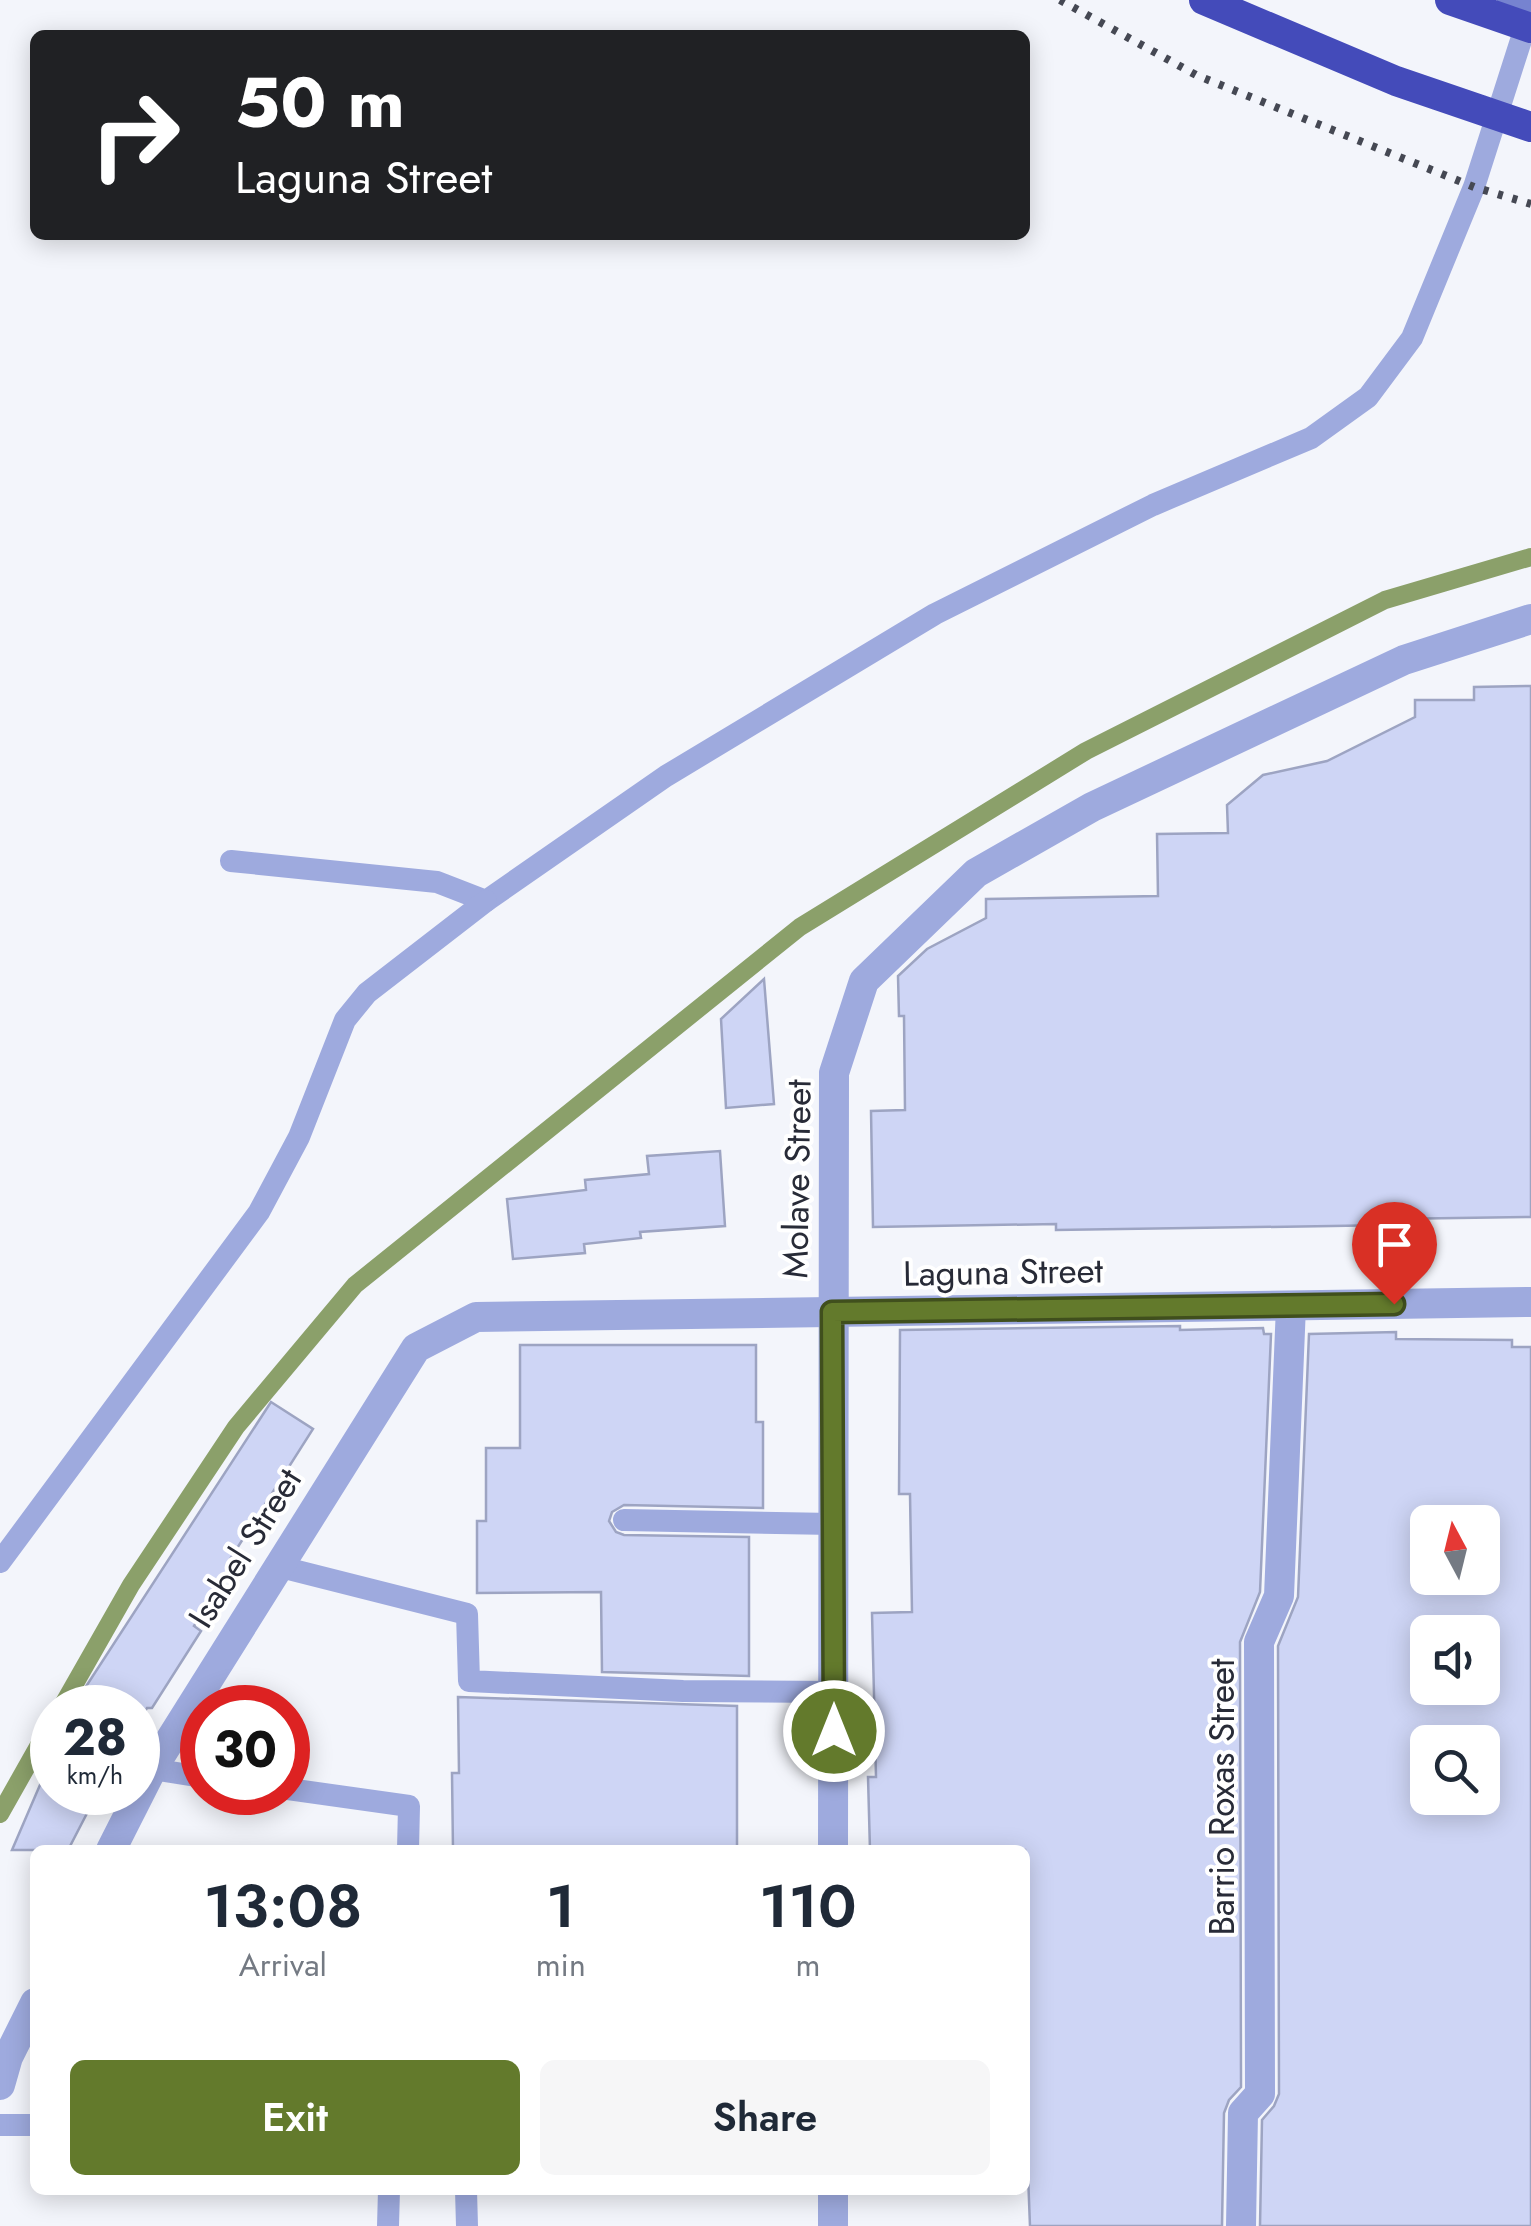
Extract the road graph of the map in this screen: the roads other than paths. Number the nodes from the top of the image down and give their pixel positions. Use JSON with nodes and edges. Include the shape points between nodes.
{"nodes":[{"id":1,"x":1204,"y":0,"type":"edge"},
{"id":2,"x":1450,"y":0,"type":"edge"},
{"id":3,"x":1512,"y":0,"type":"edge"},
{"id":4,"x":1531,"y":8,"type":"edge"},
{"id":5,"x":1531,"y":28,"type":"edge"},
{"id":6,"x":1531,"y":128,"type":"edge"},
{"id":7,"x":1531,"y":619,"type":"edge"},
{"id":8,"x":231,"y":861,"type":"dead end"},
{"id":9,"x":486,"y":901,"type":"junction"},
{"id":10,"x":1531,"y":1302,"type":"edge"},
{"id":11,"x":1290,"y":1306,"type":"junction"},
{"id":12,"x":832,"y":1312,"type":"junction"},
{"id":13,"x":476,"y":1316,"type":"joint"},
{"id":14,"x":624,"y":1520,"type":"dead end"},
{"id":15,"x":833,"y":1524,"type":"junction"},
{"id":16,"x":0,"y":1562,"type":"edge"},
{"id":17,"x":277,"y":1566,"type":"junction"},
{"id":18,"x":834,"y":1692,"type":"junction"},
{"id":19,"x":160,"y":1756,"type":"edge"},
{"id":20,"x":310,"y":1792,"type":"edge"},
{"id":21,"x":129,"y":1815,"type":"edge"},
{"id":22,"x":114,"y":1845,"type":"edge"},
{"id":23,"x":408,"y":1845,"type":"edge"},
{"id":24,"x":833,"y":1845,"type":"edge"},
{"id":25,"x":30,"y":2013,"type":"edge"},
{"id":26,"x":0,"y":2085,"type":"edge"},
{"id":27,"x":0,"y":2125,"type":"edge"},
{"id":28,"x":30,"y":2125,"type":"edge"},
{"id":29,"x":389,"y":2195,"type":"edge"},
{"id":30,"x":466,"y":2195,"type":"edge"},
{"id":31,"x":833,"y":2195,"type":"edge"},
{"id":32,"x":388,"y":2226,"type":"edge"},
{"id":33,"x":467,"y":2226,"type":"edge"},
{"id":34,"x":833,"y":2226,"type":"edge"},
{"id":35,"x":1241,"y":2226,"type":"edge"}],
"edges":[{"from":1,"to":6,"type":"highway","via":[[1396,82]]},
{"from":2,"to":5,"type":"highway"},
{"from":3,"to":4,"type":"street"},
{"from":4,"to":9,"type":"lane","via":[[1474,187],[1412,338],[1368,397],[1311,438],[1153,504],[935,614],[666,776]]},
{"from":7,"to":12,"type":"street","name":"Molave Street","via":[[1404,660],[1092,807],[976,873],[864,981],[834,1072]]},
{"from":8,"to":9,"type":"lane","via":[[437,882]]},
{"from":9,"to":16,"type":"lane","via":[[367,993],[345,1020],[299,1137],[259,1212]]},
{"from":10,"to":11,"type":"street","name":"Laguna Street"},
{"from":11,"to":12,"type":"street","name":"Laguna Street"},
{"from":11,"to":35,"type":"street","name":"Barrio Roxas Street","via":[[1279,1596],[1259,1642],[1260,2094],[1243,2113]]},
{"from":12,"to":13,"type":"street","name":"Laguna Street"},
{"from":12,"to":15,"type":"street","name":"Molave Street"},
{"from":13,"to":17,"type":"street","name":"Isabel Street","via":[[416,1348]]},
{"from":14,"to":15,"type":"lane"},
{"from":15,"to":18,"type":"street","name":"Molave Street"},
{"from":17,"to":18,"type":"lane","via":[[467,1614],[469,1681]]},
{"from":17,"to":19,"type":"street","name":"Isabel Street"},
{"from":18,"to":24,"type":"street","name":"Molave Street"},
{"from":20,"to":23,"type":"lane","via":[[409,1806]]},
{"from":21,"to":22,"type":"street","name":"Isabel Street"},
{"from":25,"to":26,"type":"street"},
{"from":27,"to":28,"type":"lane"},
{"from":29,"to":32,"type":"lane"},
{"from":30,"to":33,"type":"lane"},
{"from":31,"to":34,"type":"street"}]}
